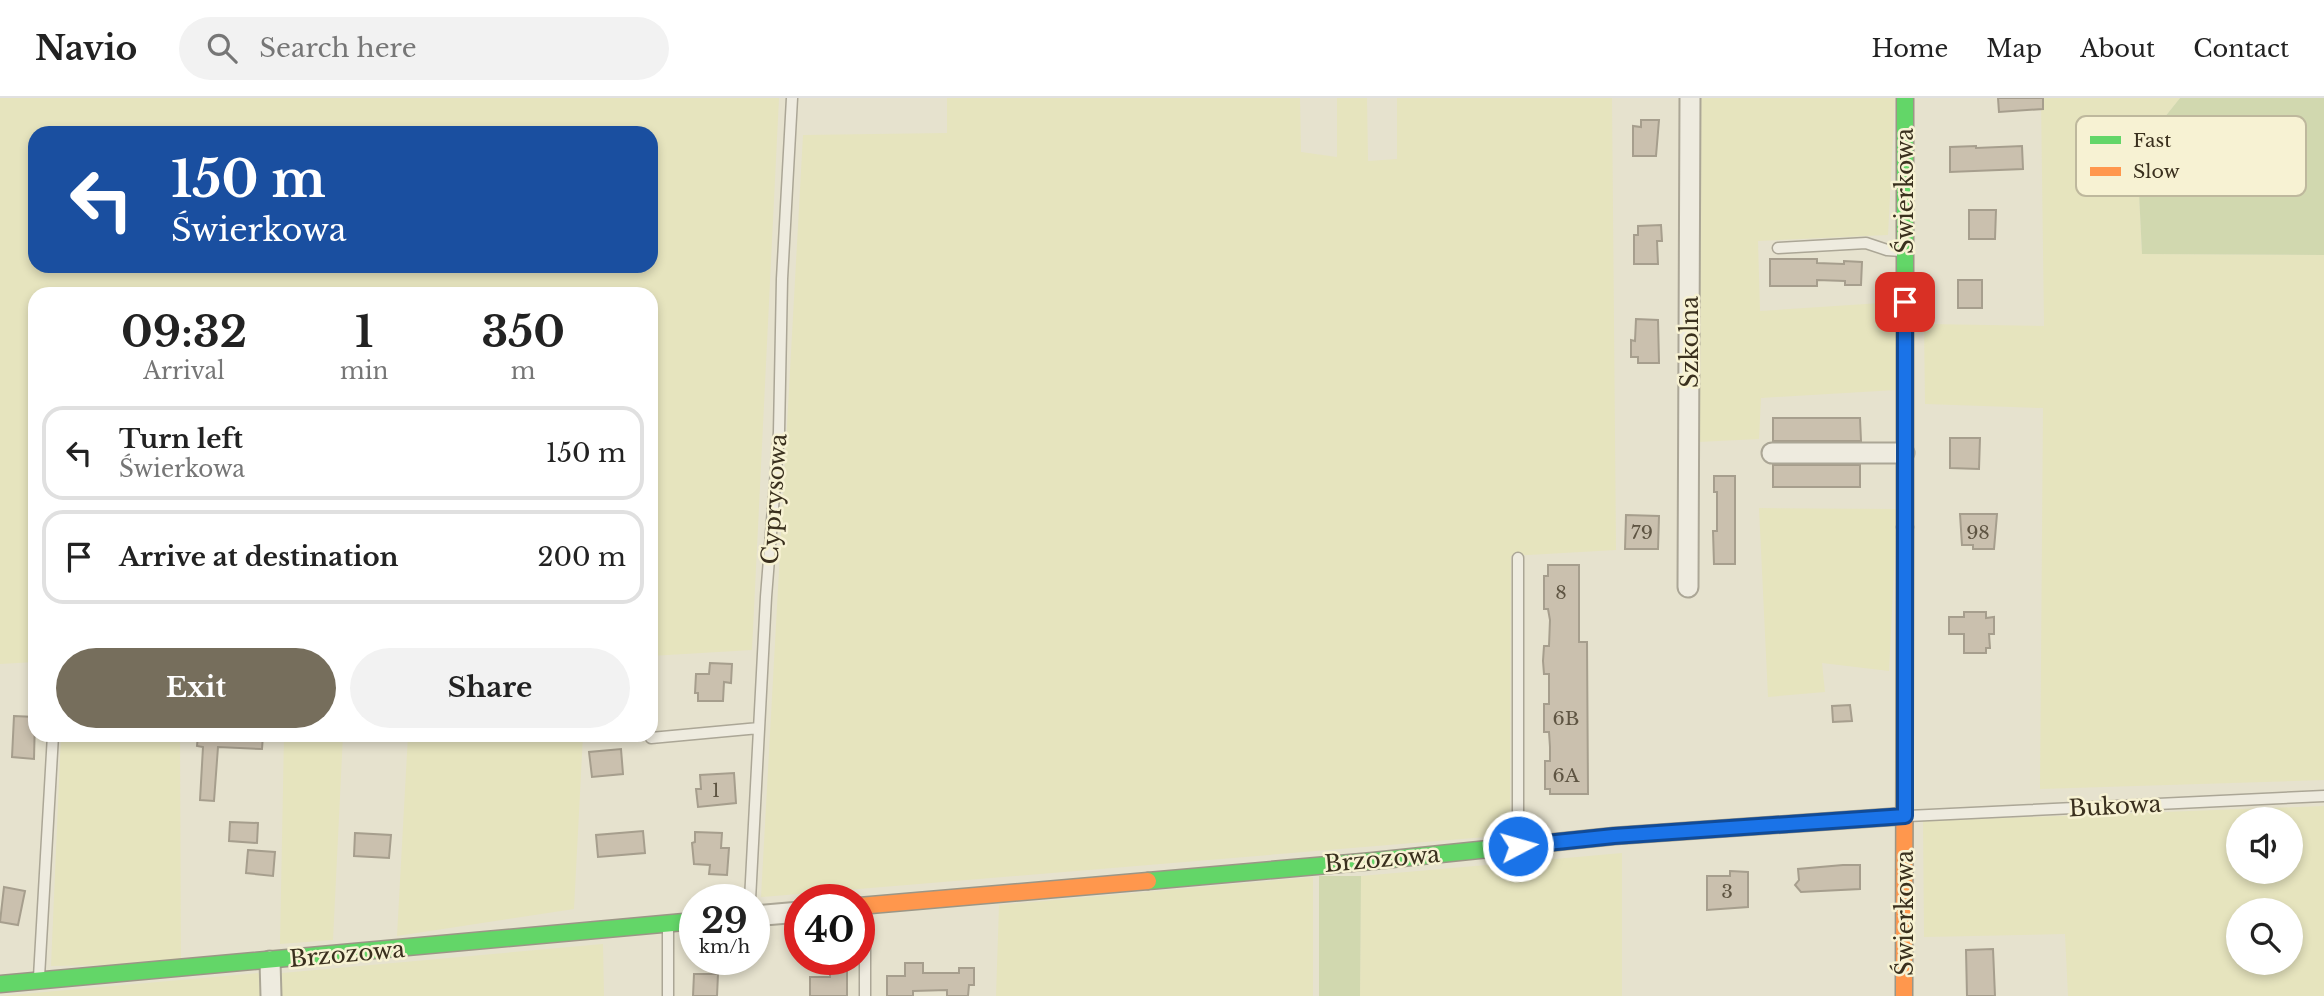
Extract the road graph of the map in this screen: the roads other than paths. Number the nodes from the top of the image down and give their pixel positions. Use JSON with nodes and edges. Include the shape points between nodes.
{"nodes":[{"id":1,"x":792,"y":98,"type":"edge"},
{"id":2,"x":1690,"y":98,"type":"edge"},
{"id":3,"x":1905,"y":98,"type":"edge"},
{"id":4,"x":1778,"y":248,"type":"dead end"},
{"id":5,"x":1905,"y":251,"type":"junction"},
{"id":6,"x":1772,"y":453,"type":"dead end"},
{"id":7,"x":1904,"y":453,"type":"junction"},
{"id":8,"x":1518,"y":558,"type":"dead end"},
{"id":9,"x":1688,"y":587,"type":"dead end"},
{"id":10,"x":759,"y":728,"type":"junction"},
{"id":11,"x":658,"y":737,"type":"edge"},
{"id":12,"x":53,"y":742,"type":"edge"},
{"id":13,"x":2324,"y":796,"type":"edge"},
{"id":14,"x":1905,"y":816,"type":"junction"},
{"id":15,"x":1518,"y":846,"type":"junction"},
{"id":16,"x":751,"y":884,"type":"edge"},
{"id":17,"x":875,"y":905,"type":"edge"},
{"id":18,"x":679,"y":923,"type":"edge"},
{"id":19,"x":667,"y":924,"type":"junction"},
{"id":20,"x":270,"y":961,"type":"junction"},
{"id":21,"x":864,"y":975,"type":"edge"},
{"id":22,"x":39,"y":981,"type":"junction"},
{"id":23,"x":0,"y":984,"type":"edge"},
{"id":24,"x":271,"y":996,"type":"edge"},
{"id":25,"x":668,"y":996,"type":"edge"},
{"id":26,"x":865,"y":996,"type":"edge"},
{"id":27,"x":1904,"y":996,"type":"edge"}],
"edges":[{"from":1,"to":10,"type":"lane","name":"Cyprysowa","via":[[779,432]]},
{"from":2,"to":9,"type":"street","name":"Szkolna"},
{"from":3,"to":5,"type":"street","name":"Świerkowa"},
{"from":4,"to":5,"type":"lane","via":[[1866,243]]},
{"from":5,"to":7,"type":"street","name":"Świerkowa"},
{"from":6,"to":7,"type":"street"},
{"from":7,"to":14,"type":"street","name":"Świerkowa"},
{"from":8,"to":15,"type":"lane"},
{"from":10,"to":11,"type":"lane"},
{"from":10,"to":16,"type":"lane","name":"Cyprysowa"},
{"from":12,"to":22,"type":"lane"},
{"from":13,"to":14,"type":"lane","name":"Bukowa"},
{"from":14,"to":15,"type":"street","name":"Brzozowa"},
{"from":14,"to":27,"type":"street","name":"Świerkowa"},
{"from":15,"to":17,"type":"street","name":"Brzozowa"},
{"from":18,"to":19,"type":"street","name":"Brzozowa"},
{"from":19,"to":20,"type":"street","name":"Brzozowa"},
{"from":19,"to":25,"type":"lane"},
{"from":20,"to":22,"type":"street","name":"Brzozowa"},
{"from":20,"to":24,"type":"street"},
{"from":21,"to":26,"type":"lane"},
{"from":22,"to":23,"type":"street","name":"Brzozowa"}]}
